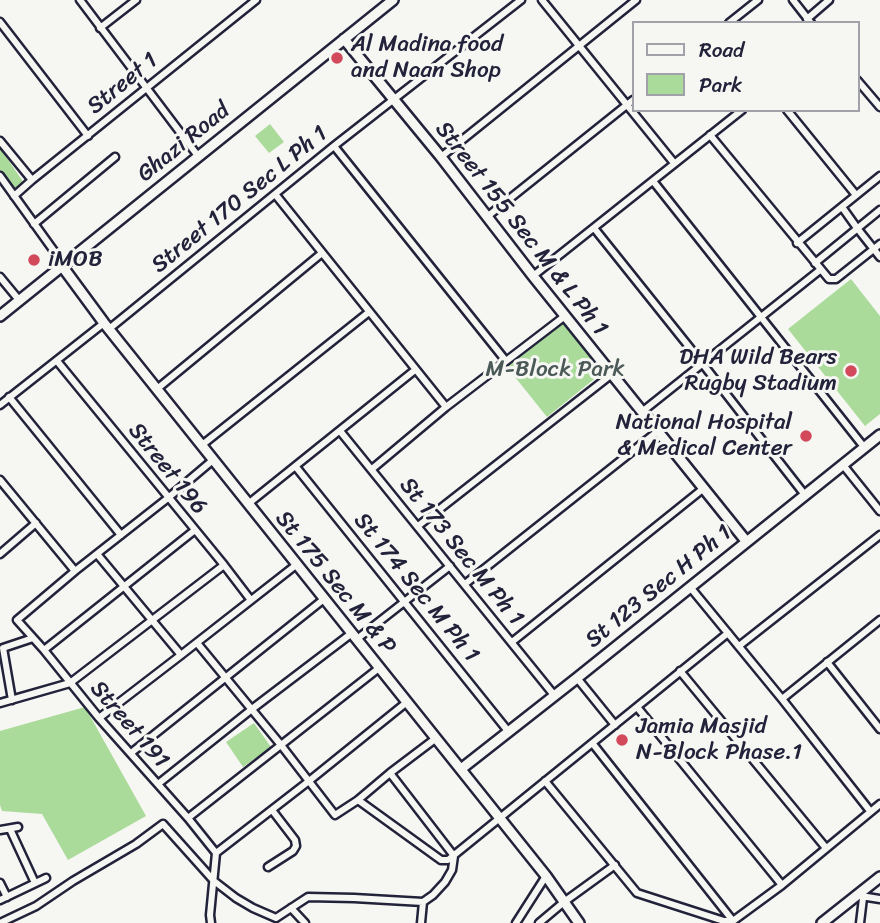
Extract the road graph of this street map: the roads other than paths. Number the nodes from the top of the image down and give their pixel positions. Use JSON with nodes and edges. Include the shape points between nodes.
{"nodes":[{"id":1,"x":80,"y":0,"type":"edge"},
{"id":2,"x":136,"y":0,"type":"edge"},
{"id":3,"x":256,"y":0,"type":"edge"},
{"id":4,"x":393,"y":0,"type":"edge"},
{"id":5,"x":522,"y":0,"type":"edge"},
{"id":6,"x":542,"y":0,"type":"edge"},
{"id":7,"x":636,"y":0,"type":"edge"},
{"id":8,"x":758,"y":0,"type":"edge"},
{"id":9,"x":793,"y":0,"type":"edge"},
{"id":10,"x":829,"y":0,"type":"edge"},
{"id":11,"x":732,"y":21,"type":"edge"},
{"id":12,"x":809,"y":21,"type":"edge"},
{"id":13,"x":0,"y":22,"type":"edge"},
{"id":14,"x":100,"y":28,"type":"junction"},
{"id":15,"x":344,"y":39,"type":"junction"},
{"id":16,"x":578,"y":45,"type":"junction"},
{"id":17,"x":859,"y":82,"type":"edge"},
{"id":18,"x":147,"y":87,"type":"junction"},
{"id":19,"x":394,"y":99,"type":"junction"},
{"id":20,"x":632,"y":101,"type":"edge"},
{"id":21,"x":627,"y":105,"type":"junction"},
{"id":22,"x":880,"y":107,"type":"edge"},
{"id":23,"x":632,"y":111,"type":"edge"},
{"id":24,"x":633,"y":112,"type":"edge"},
{"id":25,"x":739,"y":112,"type":"edge"},
{"id":26,"x":788,"y":112,"type":"edge"},
{"id":27,"x":710,"y":135,"type":"junction"},
{"id":28,"x":88,"y":136,"type":"junction"},
{"id":29,"x":0,"y":141,"type":"edge"},
{"id":30,"x":334,"y":146,"type":"junction"},
{"id":31,"x":198,"y":156,"type":"junction"},
{"id":32,"x":115,"y":157,"type":"dead end"},
{"id":33,"x":442,"y":157,"type":"junction"},
{"id":34,"x":674,"y":163,"type":"junction"},
{"id":35,"x":880,"y":176,"type":"edge"},
{"id":36,"x":0,"y":177,"type":"edge"},
{"id":37,"x":32,"y":180,"type":"junction"},
{"id":38,"x":653,"y":181,"type":"junction"},
{"id":39,"x":275,"y":194,"type":"junction"},
{"id":40,"x":856,"y":195,"type":"junction"},
{"id":41,"x":14,"y":196,"type":"junction"},
{"id":42,"x":842,"y":207,"type":"junction"},
{"id":43,"x":880,"y":210,"type":"edge"},
{"id":44,"x":488,"y":216,"type":"junction"},
{"id":45,"x":34,"y":224,"type":"junction"},
{"id":46,"x":594,"y":228,"type":"junction"},
{"id":47,"x":857,"y":228,"type":"junction"},
{"id":48,"x":797,"y":243,"type":"junction"},
{"id":49,"x":877,"y":247,"type":"edge"},
{"id":50,"x":322,"y":253,"type":"junction"},
{"id":51,"x":880,"y":257,"type":"edge"},
{"id":52,"x":815,"y":263,"type":"junction"},
{"id":53,"x":63,"y":265,"type":"junction"},
{"id":54,"x":820,"y":270,"type":"junction"},
{"id":55,"x":533,"y":276,"type":"junction"},
{"id":56,"x":0,"y":277,"type":"edge"},
{"id":57,"x":19,"y":300,"type":"junction"},
{"id":58,"x":369,"y":312,"type":"junction"},
{"id":59,"x":0,"y":316,"type":"edge"},
{"id":60,"x":565,"y":316,"type":"junction"},
{"id":61,"x":760,"y":317,"type":"junction"},
{"id":62,"x":107,"y":326,"type":"junction"},
{"id":63,"x":57,"y":361,"type":"junction"},
{"id":64,"x":506,"y":361,"type":"junction"},
{"id":65,"x":702,"y":363,"type":"junction"},
{"id":66,"x":415,"y":370,"type":"junction"},
{"id":67,"x":612,"y":374,"type":"junction"},
{"id":68,"x":157,"y":388,"type":"junction"},
{"id":69,"x":9,"y":397,"type":"junction"},
{"id":70,"x":0,"y":405,"type":"edge"},
{"id":71,"x":446,"y":407,"type":"junction"},
{"id":72,"x":643,"y":411,"type":"junction"},
{"id":73,"x":340,"y":431,"type":"junction"},
{"id":74,"x":658,"y":431,"type":"junction"},
{"id":75,"x":880,"y":435,"type":"edge"},
{"id":76,"x":202,"y":445,"type":"junction"},
{"id":77,"x":864,"y":447,"type":"junction"},
{"id":78,"x":213,"y":460,"type":"junction"},
{"id":79,"x":843,"y":465,"type":"junction"},
{"id":80,"x":296,"y":467,"type":"junction"},
{"id":81,"x":372,"y":469,"type":"junction"},
{"id":82,"x":0,"y":481,"type":"edge"},
{"id":83,"x":705,"y":488,"type":"junction"},
{"id":84,"x":805,"y":495,"type":"junction"},
{"id":85,"x":168,"y":498,"type":"junction"},
{"id":86,"x":248,"y":504,"type":"junction"},
{"id":87,"x":880,"y":511,"type":"edge"},
{"id":88,"x":36,"y":523,"type":"junction"},
{"id":89,"x":418,"y":526,"type":"junction"},
{"id":90,"x":195,"y":530,"type":"junction"},
{"id":91,"x":880,"y":534,"type":"edge"},
{"id":92,"x":121,"y":535,"type":"junction"},
{"id":93,"x":746,"y":541,"type":"junction"},
{"id":94,"x":0,"y":554,"type":"edge"},
{"id":95,"x":97,"y":554,"type":"junction"},
{"id":96,"x":224,"y":565,"type":"junction"},
{"id":97,"x":296,"y":565,"type":"junction"},
{"id":98,"x":450,"y":566,"type":"junction"},
{"id":99,"x":75,"y":571,"type":"junction"},
{"id":100,"x":465,"y":584,"type":"junction"},
{"id":101,"x":123,"y":586,"type":"junction"},
{"id":102,"x":690,"y":587,"type":"junction"},
{"id":103,"x":250,"y":599,"type":"junction"},
{"id":104,"x":324,"y":599,"type":"junction"},
{"id":105,"x":404,"y":602,"type":"junction"},
{"id":106,"x":880,"y":620,"type":"edge"},
{"id":107,"x":152,"y":622,"type":"junction"},
{"id":108,"x":873,"y":626,"type":"junction"},
{"id":109,"x":728,"y":633,"type":"junction"},
{"id":110,"x":880,"y":634,"type":"edge"},
{"id":111,"x":354,"y":636,"type":"junction"},
{"id":112,"x":33,"y":638,"type":"junction"},
{"id":113,"x":197,"y":642,"type":"junction"},
{"id":114,"x":512,"y":642,"type":"junction"},
{"id":115,"x":739,"y":646,"type":"junction"},
{"id":116,"x":44,"y":650,"type":"junction"},
{"id":117,"x":181,"y":656,"type":"junction"},
{"id":118,"x":827,"y":662,"type":"junction"},
{"id":119,"x":379,"y":668,"type":"junction"},
{"id":120,"x":680,"y":671,"type":"junction"},
{"id":121,"x":226,"y":676,"type":"junction"},
{"id":122,"x":577,"y":678,"type":"junction"},
{"id":123,"x":70,"y":683,"type":"junction"},
{"id":124,"x":554,"y":695,"type":"junction"},
{"id":125,"x":782,"y":699,"type":"junction"},
{"id":126,"x":12,"y":700,"type":"junction"},
{"id":127,"x":407,"y":702,"type":"junction"},
{"id":128,"x":0,"y":703,"type":"edge"},
{"id":129,"x":637,"y":707,"type":"junction"},
{"id":130,"x":252,"y":709,"type":"junction"},
{"id":131,"x":99,"y":718,"type":"junction"},
{"id":132,"x":615,"y":725,"type":"junction"},
{"id":133,"x":880,"y":729,"type":"edge"},
{"id":134,"x":508,"y":732,"type":"junction"},
{"id":135,"x":435,"y":739,"type":"junction"},
{"id":136,"x":593,"y":744,"type":"junction"},
{"id":137,"x":281,"y":745,"type":"junction"},
{"id":138,"x":131,"y":753,"type":"junction"},
{"id":139,"x":461,"y":769,"type":"junction"},
{"id":140,"x":390,"y":773,"type":"junction"},
{"id":141,"x":309,"y":781,"type":"junction"},
{"id":142,"x":545,"y":781,"type":"junction"},
{"id":143,"x":158,"y":784,"type":"junction"},
{"id":144,"x":358,"y":800,"type":"junction"},
{"id":145,"x":880,"y":804,"type":"edge"},
{"id":146,"x":272,"y":810,"type":"junction"},
{"id":147,"x":870,"y":811,"type":"junction"},
{"id":148,"x":188,"y":818,"type":"junction"},
{"id":149,"x":499,"y":819,"type":"junction"},
{"id":150,"x":18,"y":827,"type":"dead end"},
{"id":151,"x":10,"y":829,"type":"junction"},
{"id":152,"x":0,"y":830,"type":"edge"},
{"id":153,"x":826,"y":848,"type":"junction"},
{"id":154,"x":216,"y":853,"type":"junction"},
{"id":155,"x":454,"y":856,"type":"junction"},
{"id":156,"x":615,"y":865,"type":"junction"},
{"id":157,"x":268,"y":867,"type":"dead end"},
{"id":158,"x":546,"y":876,"type":"junction"},
{"id":159,"x":880,"y":877,"type":"edge"},
{"id":160,"x":46,"y":878,"type":"dead end"},
{"id":161,"x":214,"y":881,"type":"junction"},
{"id":162,"x":0,"y":883,"type":"edge"},
{"id":163,"x":35,"y":883,"type":"junction"},
{"id":164,"x":782,"y":885,"type":"junction"},
{"id":165,"x":861,"y":896,"type":"junction"},
{"id":166,"x":4,"y":899,"type":"edge"},
{"id":167,"x":880,"y":899,"type":"edge"},
{"id":168,"x":422,"y":902,"type":"junction"},
{"id":169,"x":564,"y":902,"type":"junction"},
{"id":170,"x":291,"y":908,"type":"junction"},
{"id":171,"x":733,"y":921,"type":"junction"},
{"id":172,"x":1,"y":923,"type":"edge"},
{"id":173,"x":211,"y":923,"type":"edge"},
{"id":174,"x":305,"y":923,"type":"edge"},
{"id":175,"x":421,"y":923,"type":"edge"},
{"id":176,"x":516,"y":923,"type":"edge"},
{"id":177,"x":539,"y":923,"type":"edge"},
{"id":178,"x":579,"y":923,"type":"edge"},
{"id":179,"x":822,"y":923,"type":"edge"},
{"id":180,"x":860,"y":923,"type":"edge"}],
"edges":[{"from":1,"to":14,"type":"street"},
{"from":2,"to":14,"type":"street"},
{"from":3,"to":18,"type":"street","name":"Street 1"},
{"from":4,"to":15,"type":"street","name":"Ghazi Road"},
{"from":5,"to":19,"type":"street","name":"Street 170 Sec L Ph 1"},
{"from":6,"to":16,"type":"street"},
{"from":7,"to":16,"type":"street"},
{"from":8,"to":11,"type":"street"},
{"from":9,"to":12,"type":"street"},
{"from":10,"to":12,"type":"street"},
{"from":13,"to":28,"type":"street"},
{"from":14,"to":18,"type":"street"},
{"from":15,"to":19,"type":"street","name":"Street 155 Sec M & L Ph 1"},
{"from":15,"to":31,"type":"street","name":"Ghazi Road"},
{"from":16,"to":21,"type":"street"},
{"from":16,"to":33,"type":"street"},
{"from":17,"to":22,"type":"street"},
{"from":18,"to":28,"type":"street","name":"Street 1"},
{"from":18,"to":31,"type":"street"},
{"from":19,"to":30,"type":"street","name":"Street 170 Sec L Ph 1"},
{"from":19,"to":33,"type":"street","name":"Street 155 Sec M & L Ph 1"},
{"from":20,"to":21,"type":"street"},
{"from":21,"to":23,"type":"street"},
{"from":21,"to":44,"type":"street"},
{"from":24,"to":34,"type":"street"},
{"from":25,"to":27,"type":"street"},
{"from":26,"to":40,"type":"street"},
{"from":27,"to":34,"type":"street"},
{"from":27,"to":48,"type":"street"},
{"from":28,"to":37,"type":"street","name":"Street 1"},
{"from":29,"to":37,"type":"street"},
{"from":30,"to":39,"type":"street","name":"Street 170 Sec L Ph 1"},
{"from":30,"to":64,"type":"street"},
{"from":31,"to":53,"type":"street","name":"Ghazi Road"},
{"from":32,"to":45,"type":"street"},
{"from":33,"to":44,"type":"street","name":"Street 155 Sec M & L Ph 1"},
{"from":34,"to":38,"type":"street"},
{"from":35,"to":40,"type":"street"},
{"from":36,"to":41,"type":"street"},
{"from":37,"to":41,"type":"street","name":"Street 1"},
{"from":38,"to":46,"type":"street"},
{"from":38,"to":61,"type":"street"},
{"from":39,"to":50,"type":"street"},
{"from":39,"to":62,"type":"street","name":"Street 170 Sec L Ph 1"},
{"from":40,"to":42,"type":"street"},
{"from":41,"to":45,"type":"street"},
{"from":42,"to":47,"type":"street"},
{"from":42,"to":48,"type":"street"},
{"from":43,"to":47,"type":"street"},
{"from":44,"to":55,"type":"street","name":"Street 155 Sec M & L Ph 1"},
{"from":45,"to":53,"type":"street"},
{"from":46,"to":55,"type":"street"},
{"from":46,"to":65,"type":"street"},
{"from":47,"to":49,"type":"street"},
{"from":47,"to":52,"type":"street"},
{"from":48,"to":52,"type":"street"},
{"from":49,"to":51,"type":"street"},
{"from":49,"to":54,"type":"street","via":[[836,279]]},
{"from":50,"to":58,"type":"street"},
{"from":50,"to":68,"type":"street"},
{"from":52,"to":54,"type":"street"},
{"from":53,"to":57,"type":"street","name":"Ghazi Road"},
{"from":53,"to":62,"type":"street","name":"St 175 Sec M & P"},
{"from":54,"to":61,"type":"street"},
{"from":55,"to":60,"type":"street","name":"Street 155 Sec M & L Ph 1"},
{"from":56,"to":57,"type":"street"},
{"from":57,"to":59,"type":"street","name":"Ghazi Road"},
{"from":58,"to":66,"type":"street"},
{"from":58,"to":76,"type":"street"},
{"from":60,"to":64,"type":"street"},
{"from":60,"to":67,"type":"street","name":"Street 155 Sec M & L Ph 1"},
{"from":61,"to":65,"type":"street"},
{"from":61,"to":77,"type":"street"},
{"from":62,"to":63,"type":"street","name":"Street 170 Sec L Ph 1"},
{"from":62,"to":68,"type":"street","name":"St 175 Sec M & P"},
{"from":63,"to":69,"type":"street","name":"Street 170 Sec L Ph 1"},
{"from":63,"to":85,"type":"street","name":"Street 196"},
{"from":64,"to":71,"type":"street"},
{"from":65,"to":72,"type":"street"},
{"from":65,"to":84,"type":"street"},
{"from":66,"to":71,"type":"street"},
{"from":66,"to":73,"type":"street"},
{"from":67,"to":72,"type":"street","name":"Street 155 Sec M & L Ph 1"},
{"from":67,"to":89,"type":"street"},
{"from":68,"to":76,"type":"street","name":"St 175 Sec M & P"},
{"from":69,"to":70,"type":"street","name":"Street 170 Sec L Ph 1"},
{"from":69,"to":92,"type":"street"},
{"from":71,"to":81,"type":"street"},
{"from":72,"to":74,"type":"street","name":"Street 155 Sec M & L Ph 1"},
{"from":73,"to":80,"type":"street"},
{"from":73,"to":81,"type":"street","name":"St 173 Sec M Ph 1"},
{"from":74,"to":83,"type":"street","name":"Street 155 Sec M & L Ph 1"},
{"from":74,"to":100,"type":"street"},
{"from":75,"to":77,"type":"street","name":"St 123 Sec H Ph 1"},
{"from":76,"to":78,"type":"street","name":"St 175 Sec M & P"},
{"from":77,"to":79,"type":"street","name":"St 123 Sec H Ph 1"},
{"from":78,"to":85,"type":"street"},
{"from":78,"to":86,"type":"street","name":"St 175 Sec M & P"},
{"from":79,"to":84,"type":"street","name":"St 123 Sec H Ph 1"},
{"from":79,"to":87,"type":"street"},
{"from":80,"to":86,"type":"street"},
{"from":80,"to":105,"type":"street","name":"St 174 Sec M Ph 1"},
{"from":81,"to":89,"type":"street","name":"St 173 Sec M Ph 1"},
{"from":82,"to":88,"type":"street"},
{"from":83,"to":93,"type":"street","name":"Street 155 Sec M & L Ph 1"},
{"from":83,"to":114,"type":"street"},
{"from":84,"to":93,"type":"street","name":"St 123 Sec H Ph 1"},
{"from":85,"to":90,"type":"street","name":"Street 196"},
{"from":85,"to":92,"type":"street"},
{"from":86,"to":97,"type":"street","name":"St 175 Sec M & P"},
{"from":88,"to":94,"type":"street"},
{"from":88,"to":99,"type":"street"},
{"from":89,"to":98,"type":"street","name":"St 173 Sec M Ph 1"},
{"from":90,"to":96,"type":"street","name":"Street 196"},
{"from":90,"to":101,"type":"street"},
{"from":91,"to":115,"type":"street"},
{"from":92,"to":95,"type":"street"},
{"from":93,"to":102,"type":"street","name":"St 123 Sec H Ph 1"},
{"from":95,"to":99,"type":"street"},
{"from":95,"to":101,"type":"street"},
{"from":96,"to":103,"type":"street","name":"Street 196"},
{"from":96,"to":107,"type":"street"},
{"from":97,"to":103,"type":"street"},
{"from":97,"to":104,"type":"street","name":"St 175 Sec M & P"},
{"from":98,"to":100,"type":"street","name":"St 173 Sec M Ph 1"},
{"from":98,"to":105,"type":"street"},
{"from":99,"to":112,"type":"street","name":"Street 191","via":[[17,620]]},
{"from":100,"to":114,"type":"street","name":"St 173 Sec M Ph 1"},
{"from":101,"to":107,"type":"street"},
{"from":101,"to":116,"type":"street"},
{"from":102,"to":109,"type":"street"},
{"from":102,"to":122,"type":"street","name":"St 123 Sec H Ph 1"},
{"from":103,"to":113,"type":"street"},
{"from":104,"to":111,"type":"street","name":"St 175 Sec M & P"},
{"from":104,"to":121,"type":"street"},
{"from":105,"to":111,"type":"street"},
{"from":105,"to":134,"type":"street","name":"St 174 Sec M Ph 1"},
{"from":106,"to":108,"type":"street"},
{"from":107,"to":117,"type":"street"},
{"from":107,"to":123,"type":"street"},
{"from":108,"to":110,"type":"street"},
{"from":108,"to":118,"type":"street"},
{"from":109,"to":115,"type":"street"},
{"from":109,"to":120,"type":"street"},
{"from":111,"to":119,"type":"street","name":"St 175 Sec M & P"},
{"from":111,"to":130,"type":"street"},
{"from":112,"to":116,"type":"street","name":"Street 191"},
{"from":112,"to":126,"type":"street","via":[[2,648]]},
{"from":113,"to":117,"type":"street"},
{"from":113,"to":121,"type":"street"},
{"from":114,"to":124,"type":"street","name":"St 173 Sec M Ph 1"},
{"from":115,"to":125,"type":"street"},
{"from":116,"to":123,"type":"street","name":"Street 191"},
{"from":117,"to":131,"type":"street"},
{"from":118,"to":125,"type":"street"},
{"from":118,"to":133,"type":"street"},
{"from":119,"to":127,"type":"street","name":"St 175 Sec M & P"},
{"from":119,"to":137,"type":"street"},
{"from":120,"to":129,"type":"street"},
{"from":120,"to":153,"type":"street"},
{"from":121,"to":130,"type":"street"},
{"from":121,"to":138,"type":"street"},
{"from":122,"to":124,"type":"street","name":"St 123 Sec H Ph 1"},
{"from":122,"to":132,"type":"street"},
{"from":123,"to":126,"type":"street"},
{"from":123,"to":131,"type":"street","name":"Street 191"},
{"from":124,"to":134,"type":"street","name":"St 123 Sec H Ph 1"},
{"from":125,"to":147,"type":"street"},
{"from":126,"to":128,"type":"street"},
{"from":127,"to":135,"type":"street","name":"St 175 Sec M & P"},
{"from":127,"to":141,"type":"street"},
{"from":129,"to":132,"type":"street"},
{"from":129,"to":164,"type":"street"},
{"from":130,"to":137,"type":"street"},
{"from":130,"to":143,"type":"street"},
{"from":131,"to":138,"type":"street","name":"Street 191"},
{"from":132,"to":136,"type":"street"},
{"from":134,"to":139,"type":"street","name":"St 123 Sec H Ph 1"},
{"from":135,"to":139,"type":"street","name":"St 175 Sec M & P"},
{"from":135,"to":140,"type":"street"},
{"from":136,"to":142,"type":"street"},
{"from":136,"to":171,"type":"street"},
{"from":137,"to":141,"type":"street"},
{"from":137,"to":148,"type":"street"},
{"from":138,"to":143,"type":"street","name":"Street 191"},
{"from":139,"to":149,"type":"street","name":"St 175 Sec M & P"},
{"from":140,"to":144,"type":"street"},
{"from":140,"to":155,"type":"street"},
{"from":141,"to":144,"type":"street","via":[[335,815]]},
{"from":141,"to":146,"type":"street"},
{"from":142,"to":149,"type":"street"},
{"from":142,"to":156,"type":"street"},
{"from":143,"to":148,"type":"street","name":"Street 191"},
{"from":144,"to":155,"type":"street","via":[[441,860]]},
{"from":145,"to":147,"type":"street"},
{"from":146,"to":154,"type":"street"},
{"from":146,"to":157,"type":"street","via":[[296,846]]},
{"from":147,"to":153,"type":"street"},
{"from":148,"to":154,"type":"street","name":"Street 191"},
{"from":149,"to":155,"type":"street"},
{"from":149,"to":158,"type":"street","name":"St 175 Sec M & P"},
{"from":150,"to":151,"type":"street"},
{"from":151,"to":152,"type":"street"},
{"from":151,"to":163,"type":"street"},
{"from":153,"to":164,"type":"street"},
{"from":154,"to":161,"type":"street"},
{"from":155,"to":168,"type":"street","via":[[445,882]]},
{"from":156,"to":169,"type":"street"},
{"from":156,"to":171,"type":"street","via":[[637,893]]},
{"from":158,"to":169,"type":"street","name":"St 175 Sec M & P"},
{"from":158,"to":176,"type":"street"},
{"from":159,"to":165,"type":"street"},
{"from":160,"to":163,"type":"street"},
{"from":161,"to":170,"type":"street","via":[[276,918]]},
{"from":161,"to":172,"type":"street","via":[[163,824],[36,906]]},
{"from":161,"to":173,"type":"street"},
{"from":162,"to":166,"type":"street"},
{"from":163,"to":166,"type":"street"},
{"from":164,"to":171,"type":"street"},
{"from":165,"to":167,"type":"street"},
{"from":165,"to":179,"type":"street"},
{"from":165,"to":180,"type":"street"},
{"from":168,"to":170,"type":"street","via":[[308,897]]},
{"from":168,"to":175,"type":"street"},
{"from":169,"to":177,"type":"street"},
{"from":169,"to":178,"type":"street","name":"St 175 Sec M & P"},
{"from":170,"to":174,"type":"street"}]}
